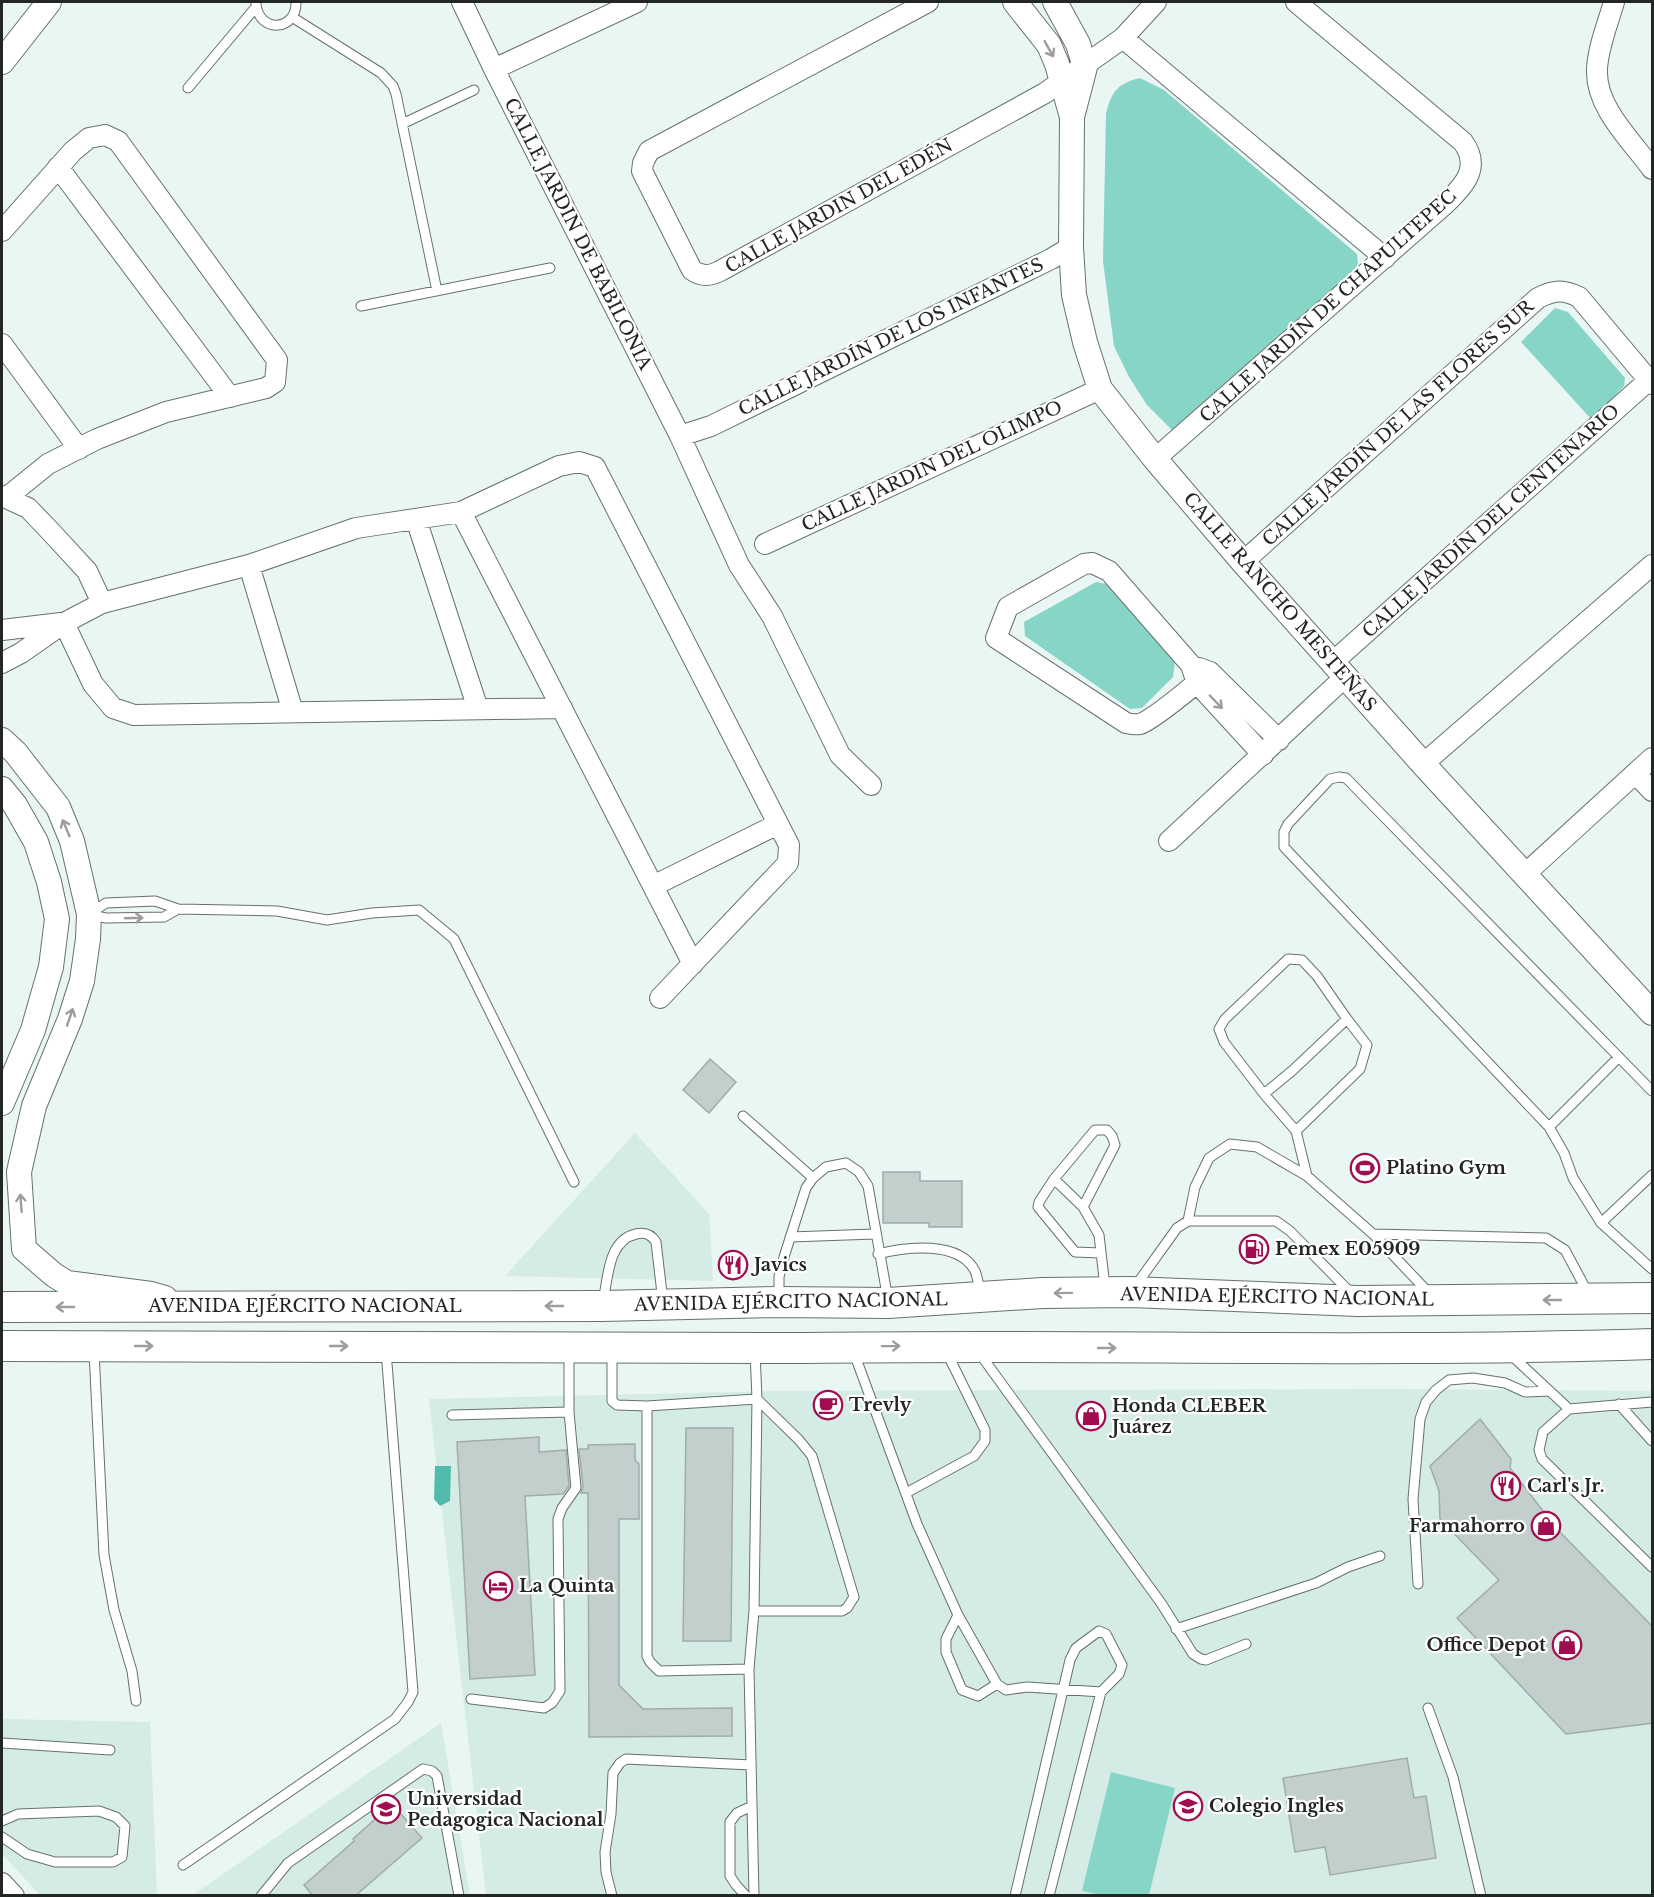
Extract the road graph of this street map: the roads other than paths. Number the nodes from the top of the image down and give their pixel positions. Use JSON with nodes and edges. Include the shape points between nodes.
{"nodes":[{"id":1,"x":49,"y":2,"type":"edge"},
{"id":2,"x":296,"y":2,"type":"edge"},
{"id":3,"x":462,"y":2,"type":"edge"},
{"id":4,"x":637,"y":2,"type":"edge"},
{"id":5,"x":927,"y":2,"type":"edge"},
{"id":6,"x":1015,"y":2,"type":"edge"},
{"id":7,"x":1055,"y":2,"type":"edge"},
{"id":8,"x":1156,"y":2,"type":"edge"},
{"id":9,"x":1296,"y":2,"type":"edge"},
{"id":10,"x":1614,"y":2,"type":"edge"},
{"id":11,"x":256,"y":4,"type":"edge"},
{"id":12,"x":292,"y":17,"type":"junction"},
{"id":13,"x":1123,"y":38,"type":"junction"},
{"id":14,"x":2,"y":62,"type":"edge"},
{"id":15,"x":1085,"y":67,"type":"junction"},
{"id":16,"x":494,"y":69,"type":"junction"},
{"id":17,"x":1061,"y":83,"type":"junction"},
{"id":18,"x":188,"y":88,"type":"dead end"},
{"id":19,"x":474,"y":90,"type":"dead end"},
{"id":20,"x":1072,"y":117,"type":"junction"},
{"id":21,"x":402,"y":124,"type":"junction"},
{"id":22,"x":58,"y":167,"type":"junction"},
{"id":23,"x":1653,"y":169,"type":"edge"},
{"id":24,"x":2,"y":231,"type":"edge"},
{"id":25,"x":1071,"y":247,"type":"junction"},
{"id":26,"x":1385,"y":258,"type":"junction"},
{"id":27,"x":550,"y":268,"type":"dead end"},
{"id":28,"x":436,"y":291,"type":"junction"},
{"id":29,"x":361,"y":306,"type":"dead end"},
{"id":30,"x":2,"y":344,"type":"edge"},
{"id":31,"x":1651,"y":382,"type":"edge"},
{"id":32,"x":1100,"y":389,"type":"junction"},
{"id":33,"x":230,"y":397,"type":"junction"},
{"id":34,"x":681,"y":436,"type":"junction"},
{"id":35,"x":79,"y":448,"type":"junction"},
{"id":36,"x":1155,"y":459,"type":"junction"},
{"id":37,"x":4,"y":497,"type":"edge"},
{"id":38,"x":461,"y":512,"type":"junction"},
{"id":39,"x":416,"y":519,"type":"junction"},
{"id":40,"x":765,"y":544,"type":"dead end"},
{"id":41,"x":1243,"y":562,"type":"junction"},
{"id":42,"x":249,"y":565,"type":"junction"},
{"id":43,"x":1653,"y":565,"type":"edge"},
{"id":44,"x":102,"y":603,"type":"junction"},
{"id":45,"x":64,"y":623,"type":"junction"},
{"id":46,"x":2,"y":630,"type":"edge"},
{"id":47,"x":2,"y":663,"type":"edge"},
{"id":48,"x":1339,"y":669,"type":"junction"},
{"id":49,"x":1200,"y":673,"type":"junction"},
{"id":50,"x":562,"y":708,"type":"junction"},
{"id":51,"x":478,"y":709,"type":"junction"},
{"id":52,"x":293,"y":712,"type":"junction"},
{"id":53,"x":2,"y":740,"type":"edge"},
{"id":54,"x":1279,"y":740,"type":"junction"},
{"id":55,"x":1263,"y":754,"type":"junction"},
{"id":56,"x":1653,"y":758,"type":"edge"},
{"id":57,"x":1423,"y":764,"type":"junction"},
{"id":58,"x":1636,"y":774,"type":"junction"},
{"id":59,"x":871,"y":785,"type":"dead end"},
{"id":60,"x":2,"y":789,"type":"edge"},
{"id":61,"x":1653,"y":791,"type":"edge"},
{"id":62,"x":778,"y":824,"type":"junction"},
{"id":63,"x":1169,"y":841,"type":"dead end"},
{"id":64,"x":1524,"y":875,"type":"junction"},
{"id":65,"x":653,"y":886,"type":"junction"},
{"id":66,"x":178,"y":909,"type":"junction"},
{"id":67,"x":88,"y":914,"type":"junction"},
{"id":68,"x":57,"y":919,"type":"junction"},
{"id":69,"x":693,"y":964,"type":"junction"},
{"id":70,"x":660,"y":998,"type":"dead end"},
{"id":71,"x":1653,"y":1013,"type":"edge"},
{"id":72,"x":1347,"y":1019,"type":"junction"},
{"id":73,"x":1619,"y":1057,"type":"junction"},
{"id":74,"x":1653,"y":1091,"type":"edge"},
{"id":75,"x":1264,"y":1094,"type":"junction"},
{"id":76,"x":2,"y":1103,"type":"edge"},
{"id":77,"x":743,"y":1116,"type":"dead end"},
{"id":78,"x":1549,"y":1127,"type":"junction"},
{"id":79,"x":1296,"y":1131,"type":"junction"},
{"id":80,"x":1653,"y":1175,"type":"edge"},
{"id":81,"x":1307,"y":1176,"type":"junction"},
{"id":82,"x":813,"y":1178,"type":"junction"},
{"id":83,"x":1054,"y":1179,"type":"junction"},
{"id":84,"x":574,"y":1182,"type":"dead end"},
{"id":85,"x":1083,"y":1207,"type":"junction"},
{"id":86,"x":1188,"y":1221,"type":"junction"},
{"id":87,"x":1601,"y":1223,"type":"junction"},
{"id":88,"x":875,"y":1234,"type":"junction"},
{"id":89,"x":1373,"y":1234,"type":"junction"},
{"id":90,"x":790,"y":1238,"type":"junction"},
{"id":91,"x":12,"y":1243,"type":"edge"},
{"id":92,"x":1101,"y":1253,"type":"junction"},
{"id":93,"x":878,"y":1254,"type":"junction"},
{"id":94,"x":1651,"y":1264,"type":"edge"},
{"id":95,"x":1118,"y":1292,"type":"junction"},
{"id":96,"x":981,"y":1297,"type":"junction"},
{"id":97,"x":1653,"y":1298,"type":"edge"},
{"id":98,"x":1592,"y":1300,"type":"junction"},
{"id":99,"x":1358,"y":1301,"type":"junction"},
{"id":100,"x":1437,"y":1301,"type":"junction"},
{"id":101,"x":778,"y":1302,"type":"junction"},
{"id":102,"x":888,"y":1303,"type":"junction"},
{"id":103,"x":664,"y":1304,"type":"junction"},
{"id":104,"x":190,"y":1306,"type":"junction"},
{"id":105,"x":602,"y":1306,"type":"junction"},
{"id":106,"x":2,"y":1307,"type":"edge"},
{"id":107,"x":1653,"y":1344,"type":"edge"},
{"id":108,"x":2,"y":1346,"type":"edge"},
{"id":109,"x":94,"y":1346,"type":"junction"},
{"id":110,"x":385,"y":1346,"type":"junction"},
{"id":111,"x":569,"y":1346,"type":"junction"},
{"id":112,"x":612,"y":1346,"type":"junction"},
{"id":113,"x":680,"y":1346,"type":"junction"},
{"id":114,"x":754,"y":1346,"type":"junction"},
{"id":115,"x":943,"y":1346,"type":"junction"},
{"id":116,"x":852,"y":1347,"type":"junction"},
{"id":117,"x":975,"y":1347,"type":"junction"},
{"id":118,"x":807,"y":1348,"type":"junction"},
{"id":119,"x":1505,"y":1349,"type":"junction"},
{"id":120,"x":1550,"y":1391,"type":"junction"},
{"id":121,"x":757,"y":1399,"type":"junction"},
{"id":122,"x":1653,"y":1402,"type":"edge"},
{"id":123,"x":1619,"y":1404,"type":"junction"},
{"id":124,"x":647,"y":1406,"type":"junction"},
{"id":125,"x":1569,"y":1409,"type":"junction"},
{"id":126,"x":569,"y":1412,"type":"junction"},
{"id":127,"x":452,"y":1415,"type":"dead end"},
{"id":128,"x":1653,"y":1441,"type":"edge"},
{"id":129,"x":906,"y":1493,"type":"junction"},
{"id":130,"x":1380,"y":1556,"type":"dead end"},
{"id":131,"x":1653,"y":1567,"type":"edge"},
{"id":132,"x":1418,"y":1584,"type":"dead end"},
{"id":133,"x":754,"y":1611,"type":"junction"},
{"id":134,"x":958,"y":1615,"type":"junction"},
{"id":135,"x":1176,"y":1629,"type":"junction"},
{"id":136,"x":1246,"y":1644,"type":"dead end"},
{"id":137,"x":749,"y":1669,"type":"junction"},
{"id":138,"x":997,"y":1684,"type":"junction"},
{"id":139,"x":1064,"y":1689,"type":"junction"},
{"id":140,"x":1101,"y":1692,"type":"junction"},
{"id":141,"x":471,"y":1699,"type":"dead end"},
{"id":142,"x":136,"y":1701,"type":"dead end"},
{"id":143,"x":1428,"y":1708,"type":"dead end"},
{"id":144,"x":2,"y":1743,"type":"edge"},
{"id":145,"x":110,"y":1750,"type":"dead end"},
{"id":146,"x":751,"y":1765,"type":"junction"},
{"id":147,"x":752,"y":1806,"type":"junction"},
{"id":148,"x":2,"y":1821,"type":"edge"},
{"id":149,"x":2,"y":1837,"type":"edge"},
{"id":150,"x":183,"y":1865,"type":"dead end"},
{"id":151,"x":2,"y":1883,"type":"edge"},
{"id":152,"x":14,"y":1896,"type":"edge"},
{"id":153,"x":261,"y":1896,"type":"edge"},
{"id":154,"x":459,"y":1896,"type":"edge"},
{"id":155,"x":612,"y":1896,"type":"edge"},
{"id":156,"x":746,"y":1896,"type":"edge"},
{"id":157,"x":754,"y":1896,"type":"edge"},
{"id":158,"x":1015,"y":1896,"type":"edge"},
{"id":159,"x":1050,"y":1896,"type":"edge"},
{"id":160,"x":1481,"y":1896,"type":"edge"}],
"edges":[{"from":1,"to":14,"type":"street"},
{"from":2,"to":12,"type":"lane"},
{"from":3,"to":16,"type":"street","name":"CALLE JARDIN DE BABILONIA"},
{"from":4,"to":16,"type":"street"},
{"from":5,"to":17,"type":"street","name":"CALLE JARDIN DEL EDÉN","via":[[649,151],[642,171],[692,270],[710,276],[720,271]]},
{"from":6,"to":17,"type":"street","name":"CALLE RANCHO MESTEÑAS","one_way":true,"via":[[1049,45]]},
{"from":7,"to":15,"type":"street","via":[[1078,44]]},
{"from":8,"to":13,"type":"street"},
{"from":9,"to":26,"type":"street","name":"CALLE JARDÍN DE CHAPULTEPEC","via":[[1463,142],[1470,152],[1468,174],[1458,192]]},
{"from":10,"to":23,"type":"street","via":[[1598,58],[1599,93]]},
{"from":11,"to":12,"type":"lane","via":[[261,20],[274,26]]},
{"from":11,"to":18,"type":"lane"},
{"from":12,"to":21,"type":"lane","via":[[381,73],[393,86]]},
{"from":13,"to":15,"type":"street"},
{"from":13,"to":26,"type":"street"},
{"from":15,"to":17,"type":"street","name":"CALLE JARDIN DEL EDÉN"},
{"from":15,"to":20,"type":"street","name":"CALLE RANCHO MESTEÑAS"},
{"from":16,"to":34,"type":"street","name":"CALLE JARDIN DE BABILONIA"},
{"from":17,"to":20,"type":"street","name":"CALLE RANCHO MESTEÑAS"},
{"from":19,"to":21,"type":"lane"},
{"from":20,"to":25,"type":"street","name":"CALLE RANCHO MESTEÑAS"},
{"from":21,"to":28,"type":"lane"},
{"from":22,"to":24,"type":"street"},
{"from":22,"to":33,"type":"street"},
{"from":22,"to":33,"type":"street","via":[[89,138],[105,135],[118,141],[277,360],[275,382]]},
{"from":25,"to":32,"type":"street","name":"CALLE RANCHO MESTEÑAS","via":[[1074,295]]},
{"from":25,"to":34,"type":"street","name":"CALLE JARDÍN DE LOS INFANTES","via":[[711,426]]},
{"from":26,"to":36,"type":"street","name":"CALLE JARDÍN DE CHAPULTEPEC"},
{"from":27,"to":28,"type":"lane"},
{"from":28,"to":29,"type":"lane"},
{"from":30,"to":35,"type":"street"},
{"from":31,"to":41,"type":"street","name":"CALLE JARDÍN DE LAS FLORES SUR","via":[[1579,297],[1558,290],[1538,298]]},
{"from":31,"to":48,"type":"street","name":"CALLE JARDÍN DEL CENTENARIO"},
{"from":32,"to":36,"type":"street","name":"CALLE RANCHO MESTEÑAS"},
{"from":32,"to":40,"type":"street","name":"CALLE JARDIN DEL OLIMPO"},
{"from":33,"to":35,"type":"street","via":[[166,412]]},
{"from":34,"to":59,"type":"street","name":"CALLE JARDIN DE BABILONIA","via":[[739,565],[772,616],[840,755]]},
{"from":35,"to":37,"type":"street"},
{"from":36,"to":41,"type":"street","name":"CALLE RANCHO MESTEÑAS"},
{"from":37,"to":44,"type":"street","via":[[28,508],[52,532],[87,571]]},
{"from":38,"to":39,"type":"street"},
{"from":38,"to":50,"type":"street"},
{"from":38,"to":62,"type":"street","via":[[559,466],[579,462],[595,467]]},
{"from":39,"to":42,"type":"street","via":[[356,528]]},
{"from":39,"to":51,"type":"street"},
{"from":41,"to":48,"type":"street","name":"CALLE RANCHO MESTEÑAS"},
{"from":42,"to":44,"type":"street"},
{"from":42,"to":52,"type":"street"},
{"from":43,"to":57,"type":"street"},
{"from":44,"to":45,"type":"street"},
{"from":45,"to":46,"type":"street"},
{"from":45,"to":47,"type":"street"},
{"from":45,"to":52,"type":"street","via":[[93,684],[113,708],[134,715]]},
{"from":48,"to":54,"type":"street","name":"CALLE JARDÍN DEL CENTENARIO"},
{"from":48,"to":57,"type":"street","name":"CALLE RANCHO MESTEÑAS"},
{"from":49,"to":49,"type":"street","via":[[1109,570],[1092,563],[1008,607],[996,638],[1131,724],[1144,723]]},
{"from":49,"to":54,"type":"street"},
{"from":49,"to":55,"type":"street","one_way":true},
{"from":50,"to":51,"type":"street"},
{"from":50,"to":65,"type":"street"},
{"from":51,"to":52,"type":"street"},
{"from":67,"to":53,"type":"street","one_way":true,"via":[[72,841],[58,807]]},
{"from":54,"to":55,"type":"street","name":"CALLE JARDÍN DEL CENTENARIO"},
{"from":55,"to":63,"type":"street","name":"CALLE JARDÍN DEL CENTENARIO"},
{"from":56,"to":58,"type":"street"},
{"from":57,"to":64,"type":"street","name":"CALLE RANCHO MESTEÑAS"},
{"from":58,"to":61,"type":"street"},
{"from":58,"to":64,"type":"street"},
{"from":60,"to":68,"type":"street","via":[[36,842]]},
{"from":62,"to":65,"type":"street"},
{"from":62,"to":69,"type":"street","via":[[789,845],[788,863]]},
{"from":64,"to":71,"type":"street","name":"CALLE RANCHO MESTEÑAS"},
{"from":65,"to":69,"type":"street"},
{"from":67,"to":66,"type":"lane","one_way":true,"via":[[106,918],[164,916]]},
{"from":66,"to":67,"type":"lane","via":[[155,901],[106,903]]},
{"from":66,"to":84,"type":"lane","via":[[277,911],[327,920],[419,910],[454,939]]},
{"from":67,"to":68,"type":"street"},
{"from":91,"to":67,"type":"street","one_way":true,"via":[[19,1172],[34,1106],[82,981]]},
{"from":68,"to":76,"type":"street","via":[[51,967],[33,1030]]},
{"from":69,"to":70,"type":"street"},
{"from":72,"to":75,"type":"lane"},
{"from":72,"to":75,"type":"lane","via":[[1302,960],[1288,959],[1224,1019],[1220,1029],[1224,1042]]},
{"from":72,"to":79,"type":"lane","via":[[1367,1045],[1360,1069]]},
{"from":73,"to":74,"type":"lane"},
{"from":73,"to":78,"type":"lane"},
{"from":73,"to":78,"type":"lane","via":[[1353,783],[1346,778],[1330,779],[1288,824],[1284,847]]},
{"from":75,"to":79,"type":"lane"},
{"from":77,"to":82,"type":"lane"},
{"from":78,"to":87,"type":"lane","via":[[1573,1178]]},
{"from":79,"to":81,"type":"lane"},
{"from":80,"to":87,"type":"lane"},
{"from":81,"to":86,"type":"lane","via":[[1257,1147],[1230,1144],[1209,1158],[1195,1187]]},
{"from":81,"to":89,"type":"lane"},
{"from":82,"to":88,"type":"lane","via":[[826,1167],[846,1163],[859,1172],[868,1186]]},
{"from":82,"to":90,"type":"lane"},
{"from":83,"to":85,"type":"lane"},
{"from":83,"to":85,"type":"lane","via":[[1095,1130],[1107,1130],[1115,1145]]},
{"from":83,"to":92,"type":"lane","via":[[1038,1208],[1075,1252]]},
{"from":85,"to":92,"type":"lane","via":[[1099,1235]]},
{"from":86,"to":95,"type":"lane"},
{"from":86,"to":99,"type":"lane","via":[[1276,1221]]},
{"from":87,"to":94,"type":"lane"},
{"from":88,"to":90,"type":"lane"},
{"from":88,"to":93,"type":"lane"},
{"from":89,"to":98,"type":"lane","via":[[1546,1238],[1565,1250]]},
{"from":89,"to":100,"type":"lane"},
{"from":90,"to":101,"type":"lane","via":[[779,1277]]},
{"from":91,"to":104,"type":"street","via":[[67,1283],[151,1294]]},
{"from":92,"to":95,"type":"lane"},
{"from":93,"to":96,"type":"lane","via":[[900,1248],[931,1248],[959,1255],[975,1270]]},
{"from":93,"to":102,"type":"lane"},
{"from":95,"to":96,"type":"main road","name":"AVENIDA EJÉRCITO NACIONAL","one_way":true},
{"from":95,"to":99,"type":"main road","name":"AVENIDA EJÉRCITO NACIONAL"},
{"from":96,"to":102,"type":"main road","name":"AVENIDA EJÉRCITO NACIONAL"},
{"from":97,"to":98,"type":"main road","name":"AVENIDA EJÉRCITO NACIONAL"},
{"from":98,"to":100,"type":"main road","name":"AVENIDA EJÉRCITO NACIONAL","one_way":true},
{"from":99,"to":100,"type":"main road","name":"AVENIDA EJÉRCITO NACIONAL"},
{"from":101,"to":102,"type":"main road","name":"AVENIDA EJÉRCITO NACIONAL"},
{"from":101,"to":103,"type":"main road","name":"AVENIDA EJÉRCITO NACIONAL"},
{"from":101,"to":113,"type":"main road","via":[[765,1316],[709,1332]]},
{"from":102,"to":118,"type":"main road","via":[[819,1313],[806,1328]]},
{"from":103,"to":105,"type":"main road","name":"AVENIDA EJÉRCITO NACIONAL"},
{"from":103,"to":105,"type":"lane","via":[[656,1242],[643,1232],[625,1236],[615,1247]]},
{"from":105,"to":104,"type":"main road","name":"AVENIDA EJÉRCITO NACIONAL","one_way":true},
{"from":104,"to":106,"type":"main road","name":"AVENIDA EJÉRCITO NACIONAL","one_way":true},
{"from":107,"to":119,"type":"main road"},
{"from":108,"to":109,"type":"main road"},
{"from":109,"to":110,"type":"main road","one_way":true},
{"from":109,"to":142,"type":"lane","via":[[104,1555]]},
{"from":110,"to":111,"type":"main road"},
{"from":110,"to":150,"type":"lane","via":[[412,1692],[396,1719]]},
{"from":111,"to":112,"type":"main road"},
{"from":111,"to":126,"type":"lane"},
{"from":112,"to":113,"type":"main road"},
{"from":112,"to":124,"type":"lane","via":[[612,1401],[617,1405]]},
{"from":113,"to":114,"type":"main road"},
{"from":114,"to":118,"type":"main road"},
{"from":114,"to":121,"type":"lane"},
{"from":116,"to":115,"type":"main road","one_way":true},
{"from":115,"to":117,"type":"main road"},
{"from":115,"to":129,"type":"lane","via":[[985,1430],[985,1441],[974,1456]]},
{"from":116,"to":118,"type":"main road"},
{"from":116,"to":129,"type":"lane"},
{"from":117,"to":119,"type":"main road","one_way":true},
{"from":117,"to":135,"type":"lane","via":[[1161,1602]]},
{"from":119,"to":120,"type":"lane"},
{"from":120,"to":125,"type":"lane"},
{"from":120,"to":132,"type":"lane","via":[[1525,1392],[1505,1383],[1473,1378],[1449,1380],[1426,1402],[1420,1419],[1413,1499]]},
{"from":121,"to":124,"type":"lane"},
{"from":121,"to":133,"type":"lane"},
{"from":121,"to":133,"type":"lane","via":[[812,1456],[854,1597],[842,1611]]},
{"from":122,"to":123,"type":"lane"},
{"from":123,"to":125,"type":"lane"},
{"from":123,"to":128,"type":"lane"},
{"from":124,"to":137,"type":"lane","via":[[647,1656],[659,1671]]},
{"from":125,"to":131,"type":"lane","via":[[1543,1432],[1539,1450],[1542,1459]]},
{"from":126,"to":127,"type":"lane"},
{"from":126,"to":141,"type":"lane","via":[[576,1488],[558,1519],[560,1690],[544,1708]]},
{"from":129,"to":134,"type":"lane"},
{"from":130,"to":135,"type":"lane","via":[[1316,1583]]},
{"from":133,"to":137,"type":"lane"},
{"from":134,"to":138,"type":"lane"},
{"from":134,"to":138,"type":"lane","via":[[946,1639],[946,1652],[962,1690],[978,1696]]},
{"from":135,"to":136,"type":"lane","via":[[1201,1659]]},
{"from":137,"to":146,"type":"lane"},
{"from":138,"to":139,"type":"lane","via":[[1006,1690]]},
{"from":139,"to":140,"type":"lane"},
{"from":139,"to":140,"type":"lane","via":[[1072,1654],[1095,1633],[1102,1632],[1122,1665],[1119,1674]]},
{"from":139,"to":158,"type":"lane"},
{"from":140,"to":159,"type":"lane"},
{"from":143,"to":160,"type":"lane","via":[[1453,1777]]},
{"from":144,"to":145,"type":"lane"},
{"from":146,"to":147,"type":"lane"},
{"from":146,"to":155,"type":"lane","via":[[626,1759],[620,1763],[613,1773],[605,1852]]},
{"from":147,"to":156,"type":"lane","via":[[730,1822],[730,1876]]},
{"from":147,"to":157,"type":"lane"},
{"from":148,"to":149,"type":"lane","via":[[18,1814],[99,1811],[116,1817],[125,1826],[122,1857],[113,1862],[55,1862],[27,1854]]},
{"from":151,"to":152,"type":"street"},
{"from":153,"to":154,"type":"lane","via":[[288,1863],[423,1769],[437,1776]]}]}
